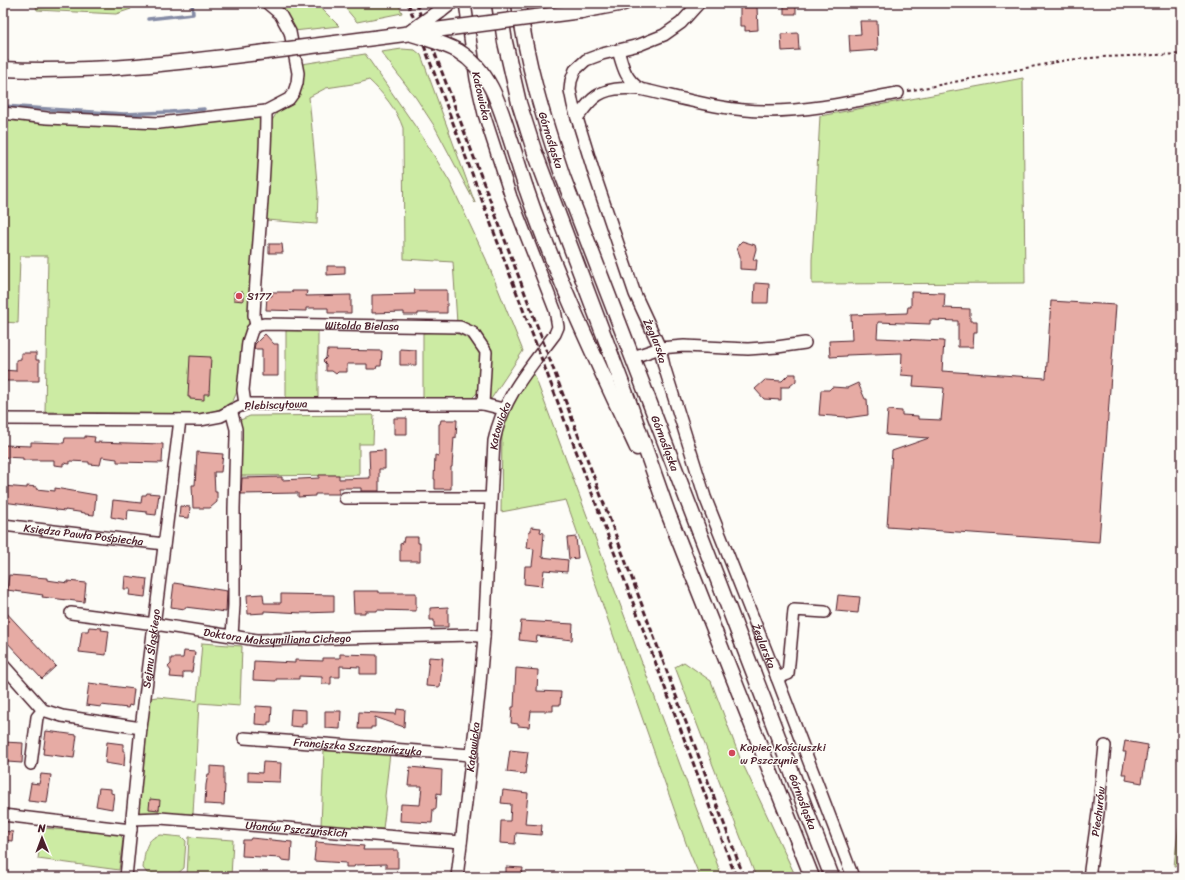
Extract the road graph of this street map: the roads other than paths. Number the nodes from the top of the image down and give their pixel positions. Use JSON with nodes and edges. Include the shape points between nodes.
{"nodes":[{"id":1,"x":267,"y":3,"type":"edge"},
{"id":2,"x":450,"y":3,"type":"edge"},
{"id":3,"x":465,"y":3,"type":"edge"},
{"id":4,"x":499,"y":3,"type":"edge"},
{"id":5,"x":519,"y":3,"type":"edge"},
{"id":6,"x":624,"y":3,"type":"edge"},
{"id":7,"x":699,"y":3,"type":"edge"},
{"id":8,"x":410,"y":33,"type":"junction"},
{"id":9,"x":618,"y":50,"type":"junction"},
{"id":10,"x":3,"y":69,"type":"edge"},
{"id":11,"x":640,"y":89,"type":"junction"},
{"id":12,"x":898,"y":93,"type":"road end"},
{"id":13,"x":266,"y":110,"type":"junction"},
{"id":14,"x":3,"y":113,"type":"edge"},
{"id":15,"x":577,"y":118,"type":"junction"},
{"id":16,"x":256,"y":326,"type":"junction"},
{"id":17,"x":805,"y":343,"type":"dead end"},
{"id":18,"x":660,"y":348,"type":"junction"},
{"id":19,"x":633,"y":357,"type":"junction"},
{"id":20,"x":245,"y":404,"type":"junction"},
{"id":21,"x":483,"y":404,"type":"junction"},
{"id":22,"x":503,"y":409,"type":"junction"},
{"id":23,"x":230,"y":410,"type":"junction"},
{"id":24,"x":3,"y":419,"type":"edge"},
{"id":25,"x":180,"y":420,"type":"junction"},
{"id":26,"x":345,"y":498,"type":"dead end"},
{"id":27,"x":490,"y":498,"type":"junction"},
{"id":28,"x":668,"y":513,"type":"junction"},
{"id":29,"x":3,"y":525,"type":"edge"},
{"id":30,"x":164,"y":544,"type":"junction"},
{"id":31,"x":825,"y":612,"type":"dead end"},
{"id":32,"x":71,"y":613,"type":"dead end"},
{"id":33,"x":155,"y":624,"type":"junction"},
{"id":34,"x":232,"y":636,"type":"junction"},
{"id":35,"x":484,"y":637,"type":"junction"},
{"id":36,"x":3,"y":665,"type":"edge"},
{"id":37,"x":777,"y":678,"type":"junction"},
{"id":38,"x":43,"y":710,"type":"junction"},
{"id":39,"x":141,"y":728,"type":"junction"},
{"id":40,"x":244,"y":738,"type":"dead end"},
{"id":41,"x":1104,"y":746,"type":"dead end"},
{"id":42,"x":471,"y":755,"type":"junction"},
{"id":43,"x":31,"y":764,"type":"dead end"},
{"id":44,"x":3,"y":814,"type":"edge"},
{"id":45,"x":131,"y":825,"type":"junction"},
{"id":46,"x":461,"y":842,"type":"junction"},
{"id":47,"x":126,"y":877,"type":"edge"},
{"id":48,"x":457,"y":877,"type":"edge"},
{"id":49,"x":812,"y":877,"type":"edge"},
{"id":50,"x":832,"y":877,"type":"edge"},
{"id":51,"x":853,"y":877,"type":"edge"},
{"id":52,"x":1089,"y":877,"type":"edge"}],
"edges":[{"from":1,"to":13,"type":"street","via":[[280,14],[290,32],[298,73],[294,92],[289,99]]},
{"from":2,"to":8,"type":"main road","bridge":true},
{"from":3,"to":22,"type":"street","name":"Katowicka","via":[[484,114],[511,197],[558,321],[557,331],[521,379]]},
{"from":4,"to":28,"type":"main road","name":"Górnośląska","via":[[519,103],[534,150]]},
{"from":5,"to":19,"type":"main road","name":"Górnośląska","via":[[533,79],[550,138]]},
{"from":6,"to":8,"type":"main road","bridge":true},
{"from":7,"to":9,"type":"street","name":"Żeglarska","via":[[681,23],[664,35]]},
{"from":8,"to":10,"type":"main road","bridge":true,"via":[[138,67],[77,70]]},
{"from":8,"to":28,"type":"main road","bridge":true,"via":[[457,50],[473,62],[489,82],[562,285]]},
{"from":9,"to":11,"type":"street","via":[[624,70],[632,84]]},
{"from":9,"to":15,"type":"street","name":"Żeglarska","via":[[586,60],[575,70],[570,90]]},
{"from":11,"to":12,"type":"street","via":[[715,105],[768,112],[823,107]]},
{"from":11,"to":15,"type":"street","via":[[613,89],[602,93],[593,98]]},
{"from":13,"to":14,"type":"street","via":[[159,123],[47,118]]},
{"from":13,"to":16,"type":"street","via":[[254,315]]},
{"from":15,"to":18,"type":"street","name":"Żeglarska","via":[[635,294]]},
{"from":16,"to":20,"type":"street","via":[[248,342],[243,390]]},
{"from":16,"to":21,"type":"street","name":"Witolda Bielasa","via":[[264,324],[460,327],[473,333],[486,352]]},
{"from":17,"to":18,"type":"street","via":[[748,349],[684,346]]},
{"from":18,"to":19,"type":"street"},
{"from":18,"to":37,"type":"street","name":"Żeglarska","via":[[705,497]]},
{"from":19,"to":50,"type":"main road","name":"Górnośląska"},
{"from":20,"to":21,"type":"street","name":"Plebiscytowa"},
{"from":20,"to":23,"type":"street","name":"Plebiscytowa"},
{"from":21,"to":22,"type":"street","name":"Plebiscytowa"},
{"from":22,"to":27,"type":"street","name":"Katowicka","via":[[494,441]]},
{"from":23,"to":25,"type":"street","name":"Plebiscytowa","via":[[210,419]]},
{"from":23,"to":34,"type":"street","via":[[236,429]]},
{"from":24,"to":25,"type":"street","name":"Plebiscytowa"},
{"from":25,"to":30,"type":"street","name":"Sejmu Śląskiego"},
{"from":26,"to":27,"type":"street"},
{"from":27,"to":35,"type":"street","name":"Katowicka"},
{"from":28,"to":49,"type":"main road","name":"Górnośląska"},
{"from":29,"to":30,"type":"street","name":"Księdza Pawła Pośpiecha"},
{"from":30,"to":33,"type":"street","name":"Sejmu Śląskiego"},
{"from":31,"to":37,"type":"street","via":[[794,610],[788,674]]},
{"from":32,"to":33,"type":"street","name":"Doktora Maksymiliana Cichego"},
{"from":33,"to":34,"type":"street","name":"Doktora Maksymiliana Cichego"},
{"from":33,"to":39,"type":"street","name":"Sejmu Śląskiego"},
{"from":34,"to":35,"type":"street","name":"Doktora Maksymiliana Cichego","via":[[257,640]]},
{"from":35,"to":42,"type":"street","name":"Katowicka"},
{"from":36,"to":38,"type":"street"},
{"from":37,"to":51,"type":"street","name":"Żeglarska"},
{"from":38,"to":39,"type":"street","via":[[62,716]]},
{"from":38,"to":43,"type":"street","via":[[38,717]]},
{"from":39,"to":45,"type":"street","name":"Sejmu Śląskiego"},
{"from":40,"to":42,"type":"street","name":"Franciszka Szczepańczyka"},
{"from":41,"to":52,"type":"street","name":"Piechurów"},
{"from":42,"to":46,"type":"street","name":"Katowicka"},
{"from":44,"to":45,"type":"street","name":"Ułanów Pszczyńskich"},
{"from":45,"to":46,"type":"street","name":"Ułanów Pszczyńskich","via":[[160,818]]},
{"from":45,"to":47,"type":"street","name":"Sejmu Śląskiego"},
{"from":46,"to":48,"type":"street","name":"Katowicka"}]}
